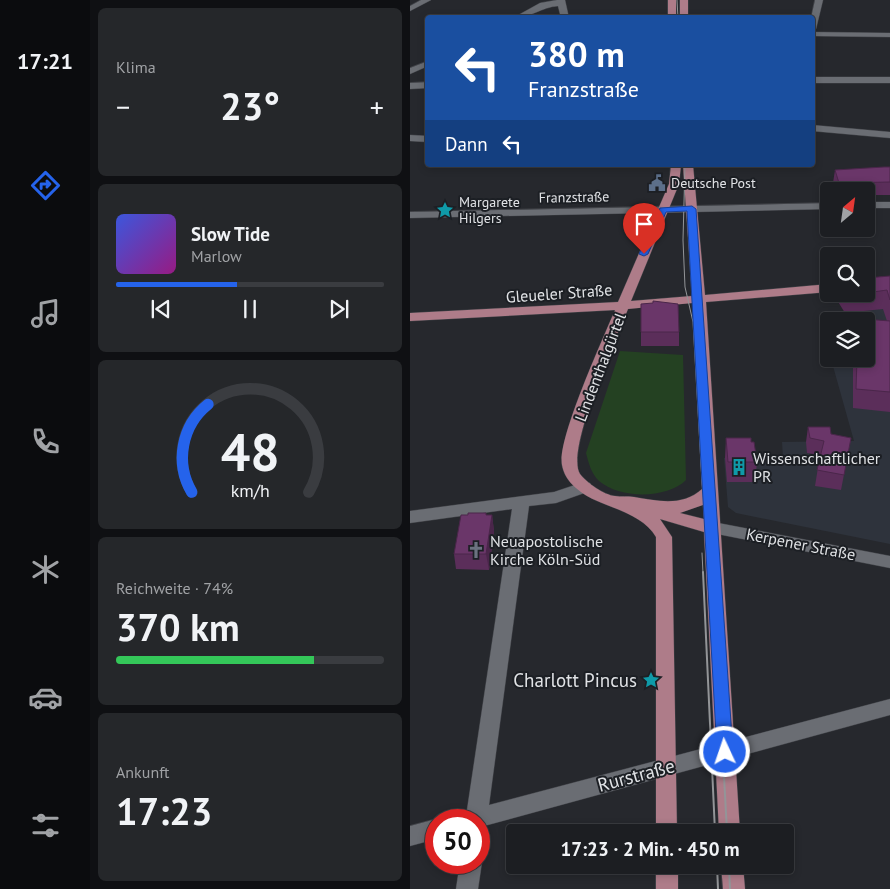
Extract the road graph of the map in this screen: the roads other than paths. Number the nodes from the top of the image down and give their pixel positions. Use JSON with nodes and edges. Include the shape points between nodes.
{"nodes":[{"id":1,"x":427,"y":0,"type":"edge"},
{"id":2,"x":672,"y":0,"type":"edge"},
{"id":3,"x":684,"y":0,"type":"edge"},
{"id":4,"x":819,"y":0,"type":"edge"},
{"id":5,"x":562,"y":1,"type":"edge"},
{"id":6,"x":410,"y":9,"type":"edge"},
{"id":7,"x":523,"y":15,"type":"edge"},
{"id":8,"x":564,"y":15,"type":"edge"},
{"id":9,"x":672,"y":15,"type":"edge"},
{"id":10,"x":684,"y":15,"type":"edge"},
{"id":11,"x":815,"y":17,"type":"edge"},
{"id":12,"x":815,"y":34,"type":"edge"},
{"id":13,"x":890,"y":35,"type":"edge"},
{"id":14,"x":425,"y":64,"type":"edge"},
{"id":15,"x":410,"y":71,"type":"edge"},
{"id":16,"x":815,"y":80,"type":"edge"},
{"id":17,"x":890,"y":80,"type":"edge"},
{"id":18,"x":425,"y":85,"type":"edge"},
{"id":19,"x":410,"y":86,"type":"edge"},
{"id":20,"x":815,"y":128,"type":"edge"},
{"id":21,"x":890,"y":134,"type":"edge"},
{"id":22,"x":410,"y":138,"type":"edge"},
{"id":23,"x":425,"y":139,"type":"edge"},
{"id":24,"x":676,"y":167,"type":"edge"},
{"id":25,"x":688,"y":167,"type":"edge"},
{"id":26,"x":890,"y":204,"type":"edge"},
{"id":27,"x":875,"y":205,"type":"edge"},
{"id":28,"x":820,"y":206,"type":"edge"},
{"id":29,"x":692,"y":209,"type":"junction"},
{"id":30,"x":663,"y":210,"type":"junction"},
{"id":31,"x":410,"y":215,"type":"edge"},
{"id":32,"x":820,"y":289,"type":"edge"},
{"id":33,"x":699,"y":299,"type":"junction"},
{"id":34,"x":624,"y":304,"type":"junction"},
{"id":35,"x":410,"y":317,"type":"edge"},
{"id":36,"x":584,"y":487,"type":"junction"},
{"id":37,"x":710,"y":491,"type":"junction"},
{"id":38,"x":607,"y":499,"type":"junction"},
{"id":39,"x":520,"y":503,"type":"junction"},
{"id":40,"x":410,"y":517,"type":"edge"},
{"id":41,"x":712,"y":528,"type":"junction"},
{"id":42,"x":890,"y":562,"type":"edge"},
{"id":43,"x":890,"y":707,"type":"edge"},
{"id":44,"x":725,"y":752,"type":"junction"},
{"id":45,"x":665,"y":768,"type":"junction"},
{"id":46,"x":475,"y":809,"type":"edge"},
{"id":47,"x":490,"y":815,"type":"edge"},
{"id":48,"x":666,"y":824,"type":"edge"},
{"id":49,"x":730,"y":824,"type":"edge"},
{"id":50,"x":425,"y":831,"type":"edge"},
{"id":51,"x":410,"y":836,"type":"edge"},
{"id":52,"x":469,"y":874,"type":"edge"},
{"id":53,"x":667,"y":874,"type":"edge"},
{"id":54,"x":733,"y":874,"type":"edge"},
{"id":55,"x":467,"y":889,"type":"edge"},
{"id":56,"x":667,"y":889,"type":"edge"},
{"id":57,"x":734,"y":889,"type":"edge"}],
"edges":[{"from":1,"to":6,"type":"street"},
{"from":2,"to":9,"type":"main road"},
{"from":3,"to":10,"type":"main road"},
{"from":4,"to":11,"type":"street"},
{"from":5,"to":7,"type":"street","via":[[543,5]]},
{"from":5,"to":8,"type":"street"},
{"from":12,"to":13,"type":"street"},
{"from":14,"to":15,"type":"street"},
{"from":16,"to":17,"type":"street"},
{"from":18,"to":19,"type":"street"},
{"from":20,"to":21,"type":"street"},
{"from":22,"to":23,"type":"street"},
{"from":24,"to":30,"type":"main road","name":"Lindenthalgürtel","via":[[674,184]]},
{"from":25,"to":29,"type":"main road"},
{"from":26,"to":27,"type":"street"},
{"from":28,"to":29,"type":"street","name":"Franzstraße"},
{"from":29,"to":30,"type":"street","name":"Franzstraße"},
{"from":29,"to":33,"type":"main road"},
{"from":30,"to":31,"type":"street","name":"Franzstraße"},
{"from":30,"to":34,"type":"main road","name":"Lindenthalgürtel"},
{"from":32,"to":33,"type":"main road","name":"Gleueler Straße"},
{"from":33,"to":34,"type":"main road","name":"Gleueler Straße"},
{"from":33,"to":37,"type":"main road"},
{"from":34,"to":35,"type":"main road","name":"Gleueler Straße"},
{"from":34,"to":36,"type":"main road","name":"Lindenthalgürtel","via":[[572,438],[568,462],[574,477]]},
{"from":36,"to":38,"type":"main road","name":"Lindenthalgürtel"},
{"from":36,"to":39,"type":"street","via":[[568,494]]},
{"from":37,"to":38,"type":"main road","name":"Lindenthalgürtel","via":[[701,502],[676,508]]},
{"from":37,"to":41,"type":"main road"},
{"from":38,"to":41,"type":"main road","name":"Lindenthalgürtel"},
{"from":38,"to":45,"type":"main road","name":"Lindenthalgürtel","via":[[650,519],[658,525],[664,537]]},
{"from":39,"to":40,"type":"street"},
{"from":39,"to":46,"type":"street"},
{"from":41,"to":42,"type":"street","name":"Kerpener Straße"},
{"from":41,"to":44,"type":"main road"},
{"from":43,"to":44,"type":"street","name":"Rurstraße"},
{"from":44,"to":45,"type":"street","name":"Rurstraße"},
{"from":44,"to":49,"type":"main road"},
{"from":45,"to":47,"type":"street","name":"Rurstraße"},
{"from":45,"to":48,"type":"main road","name":"Lindenthalgürtel"},
{"from":50,"to":51,"type":"street"},
{"from":52,"to":55,"type":"street"},
{"from":53,"to":56,"type":"main road"},
{"from":54,"to":57,"type":"main road"}]}
